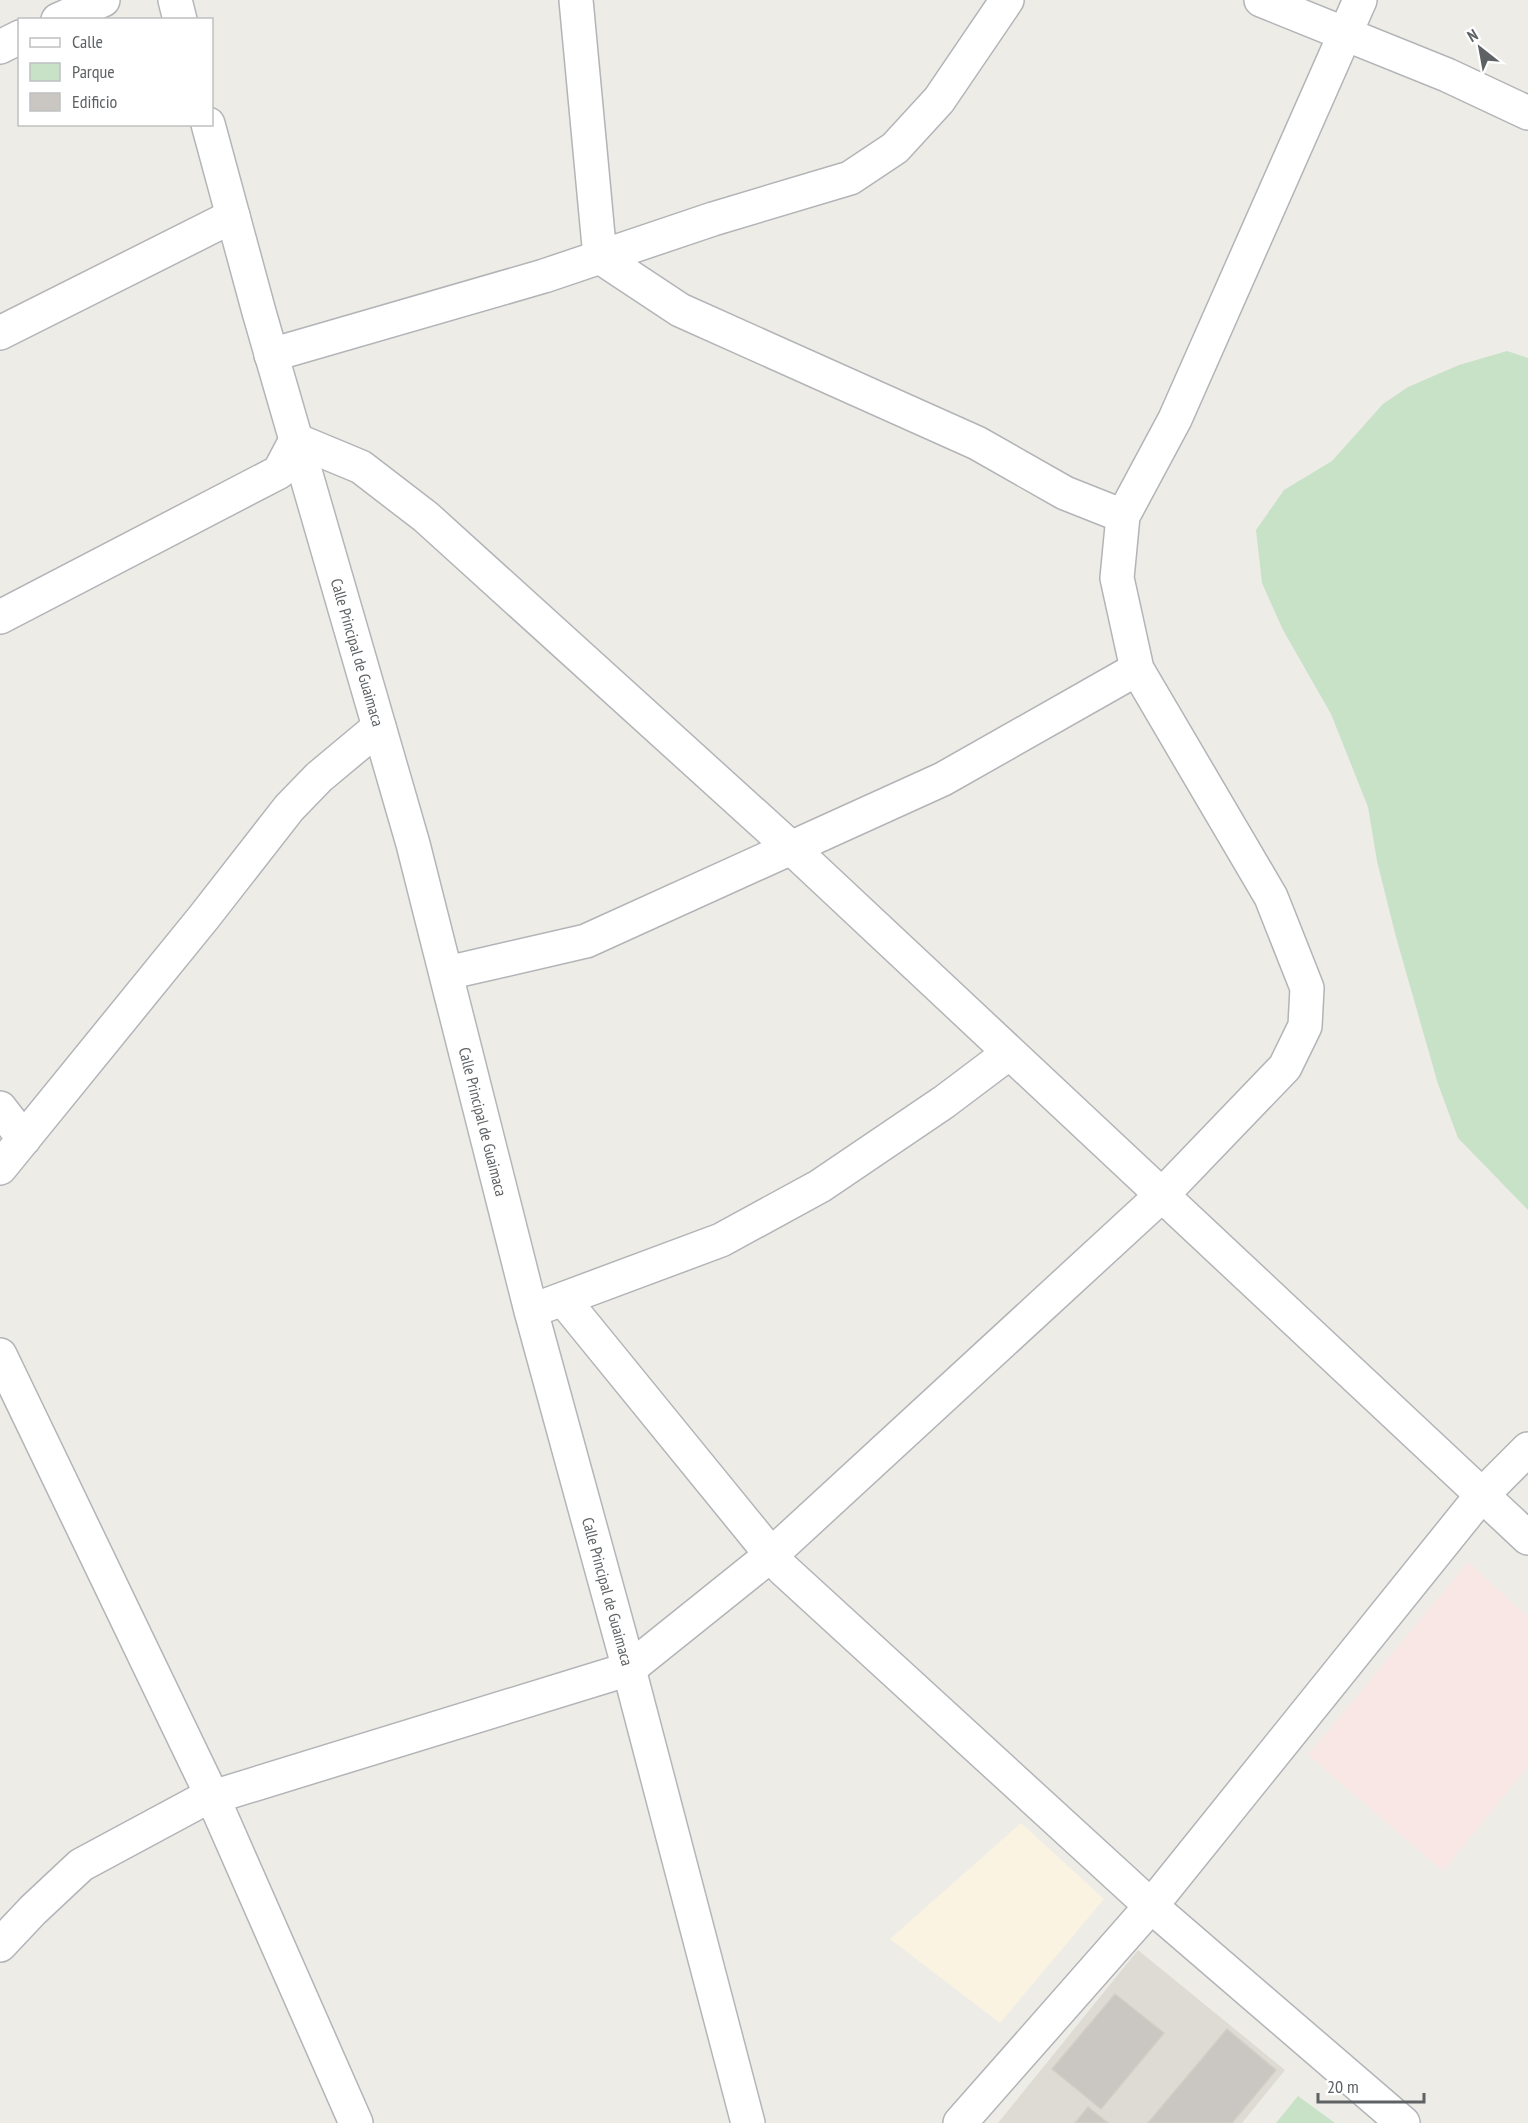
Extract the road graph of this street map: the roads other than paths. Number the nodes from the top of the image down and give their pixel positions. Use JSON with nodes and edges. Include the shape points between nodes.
{"nodes":[{"id":1,"x":103,"y":0,"type":"edge"},
{"id":2,"x":175,"y":0,"type":"edge"},
{"id":3,"x":576,"y":0,"type":"edge"},
{"id":4,"x":1007,"y":0,"type":"edge"},
{"id":5,"x":1261,"y":0,"type":"edge"},
{"id":6,"x":1360,"y":0,"type":"edge"},
{"id":7,"x":62,"y":18,"type":"edge"},
{"id":8,"x":180,"y":18,"type":"edge"},
{"id":9,"x":1345,"y":34,"type":"junction"},
{"id":10,"x":18,"y":38,"type":"edge"},
{"id":11,"x":0,"y":46,"type":"edge"},
{"id":12,"x":1528,"y":113,"type":"edge"},
{"id":13,"x":209,"y":126,"type":"edge"},
{"id":14,"x":233,"y":216,"type":"junction"},
{"id":15,"x":600,"y":257,"type":"junction"},
{"id":16,"x":0,"y":333,"type":"edge"},
{"id":17,"x":272,"y":355,"type":"junction"},
{"id":18,"x":296,"y":440,"type":"junction"},
{"id":19,"x":1123,"y":516,"type":"junction"},
{"id":20,"x":0,"y":617,"type":"edge"},
{"id":21,"x":1137,"y":669,"type":"junction"},
{"id":22,"x":380,"y":727,"type":"junction"},
{"id":23,"x":789,"y":847,"type":"junction"},
{"id":24,"x":447,"y":974,"type":"junction"},
{"id":25,"x":1009,"y":1053,"type":"junction"},
{"id":26,"x":0,"y":1108,"type":"edge"},
{"id":27,"x":24,"y":1139,"type":"junction"},
{"id":28,"x":0,"y":1168,"type":"edge"},
{"id":29,"x":1162,"y":1195,"type":"junction"},
{"id":30,"x":563,"y":1299,"type":"junction"},
{"id":31,"x":531,"y":1311,"type":"junction"},
{"id":32,"x":0,"y":1355,"type":"edge"},
{"id":33,"x":1528,"y":1449,"type":"edge"},
{"id":34,"x":1481,"y":1496,"type":"junction"},
{"id":35,"x":1528,"y":1538,"type":"edge"},
{"id":36,"x":771,"y":1555,"type":"junction"},
{"id":37,"x":629,"y":1669,"type":"junction"},
{"id":38,"x":213,"y":1798,"type":"junction"},
{"id":39,"x":1151,"y":1906,"type":"junction"},
{"id":40,"x":0,"y":1946,"type":"edge"},
{"id":41,"x":356,"y":2123,"type":"edge"},
{"id":42,"x":748,"y":2123,"type":"edge"},
{"id":43,"x":960,"y":2123,"type":"edge"},
{"id":44,"x":1403,"y":2123,"type":"edge"}],
"edges":[{"from":1,"to":7,"type":"street"},
{"from":2,"to":8,"type":"street"},
{"from":3,"to":15,"type":"street"},
{"from":4,"to":15,"type":"street","via":[[939,100],[895,147],[850,178]]},
{"from":5,"to":9,"type":"street"},
{"from":6,"to":9,"type":"street"},
{"from":9,"to":12,"type":"street"},
{"from":9,"to":19,"type":"street","via":[[1175,419]]},
{"from":10,"to":11,"type":"street"},
{"from":13,"to":14,"type":"street","name":"Calle Principal de Guaimaca"},
{"from":14,"to":16,"type":"street"},
{"from":14,"to":17,"type":"street","name":"Calle Principal de Guaimaca"},
{"from":15,"to":17,"type":"street"},
{"from":15,"to":19,"type":"street","via":[[680,310],[977,443],[1065,493]]},
{"from":17,"to":18,"type":"street","name":"Calle Principal de Guaimaca"},
{"from":18,"to":20,"type":"street","via":[[279,472]]},
{"from":18,"to":22,"type":"street","name":"Calle Principal de Guaimaca"},
{"from":18,"to":23,"type":"street","via":[[361,467],[426,517]]},
{"from":19,"to":21,"type":"street","via":[[1117,578]]},
{"from":21,"to":23,"type":"street","via":[[943,779]]},
{"from":21,"to":29,"type":"street","via":[[1271,897],[1307,988],[1305,1026],[1285,1067]]},
{"from":22,"to":24,"type":"street","name":"Calle Principal de Guaimaca"},
{"from":22,"to":27,"type":"street","via":[[319,777],[289,808]]},
{"from":23,"to":24,"type":"street","via":[[586,941]]},
{"from":23,"to":25,"type":"street"},
{"from":24,"to":31,"type":"street","name":"Calle Principal de Guaimaca"},
{"from":25,"to":29,"type":"street"},
{"from":25,"to":30,"type":"street","via":[[820,1186],[721,1240]]},
{"from":26,"to":27,"type":"street"},
{"from":27,"to":28,"type":"street"},
{"from":29,"to":34,"type":"street"},
{"from":29,"to":36,"type":"street"},
{"from":30,"to":31,"type":"street"},
{"from":30,"to":36,"type":"street"},
{"from":31,"to":37,"type":"street","name":"Calle Principal de Guaimaca"},
{"from":32,"to":38,"type":"street"},
{"from":33,"to":34,"type":"street"},
{"from":34,"to":35,"type":"street"},
{"from":34,"to":39,"type":"street"},
{"from":36,"to":37,"type":"street"},
{"from":36,"to":39,"type":"street"},
{"from":37,"to":38,"type":"street"},
{"from":37,"to":42,"type":"street","name":"Calle Principal de Guaimaca"},
{"from":38,"to":40,"type":"street","via":[[200,1801],[81,1864]]},
{"from":38,"to":41,"type":"street"},
{"from":39,"to":43,"type":"street"},
{"from":39,"to":44,"type":"street"}]}
